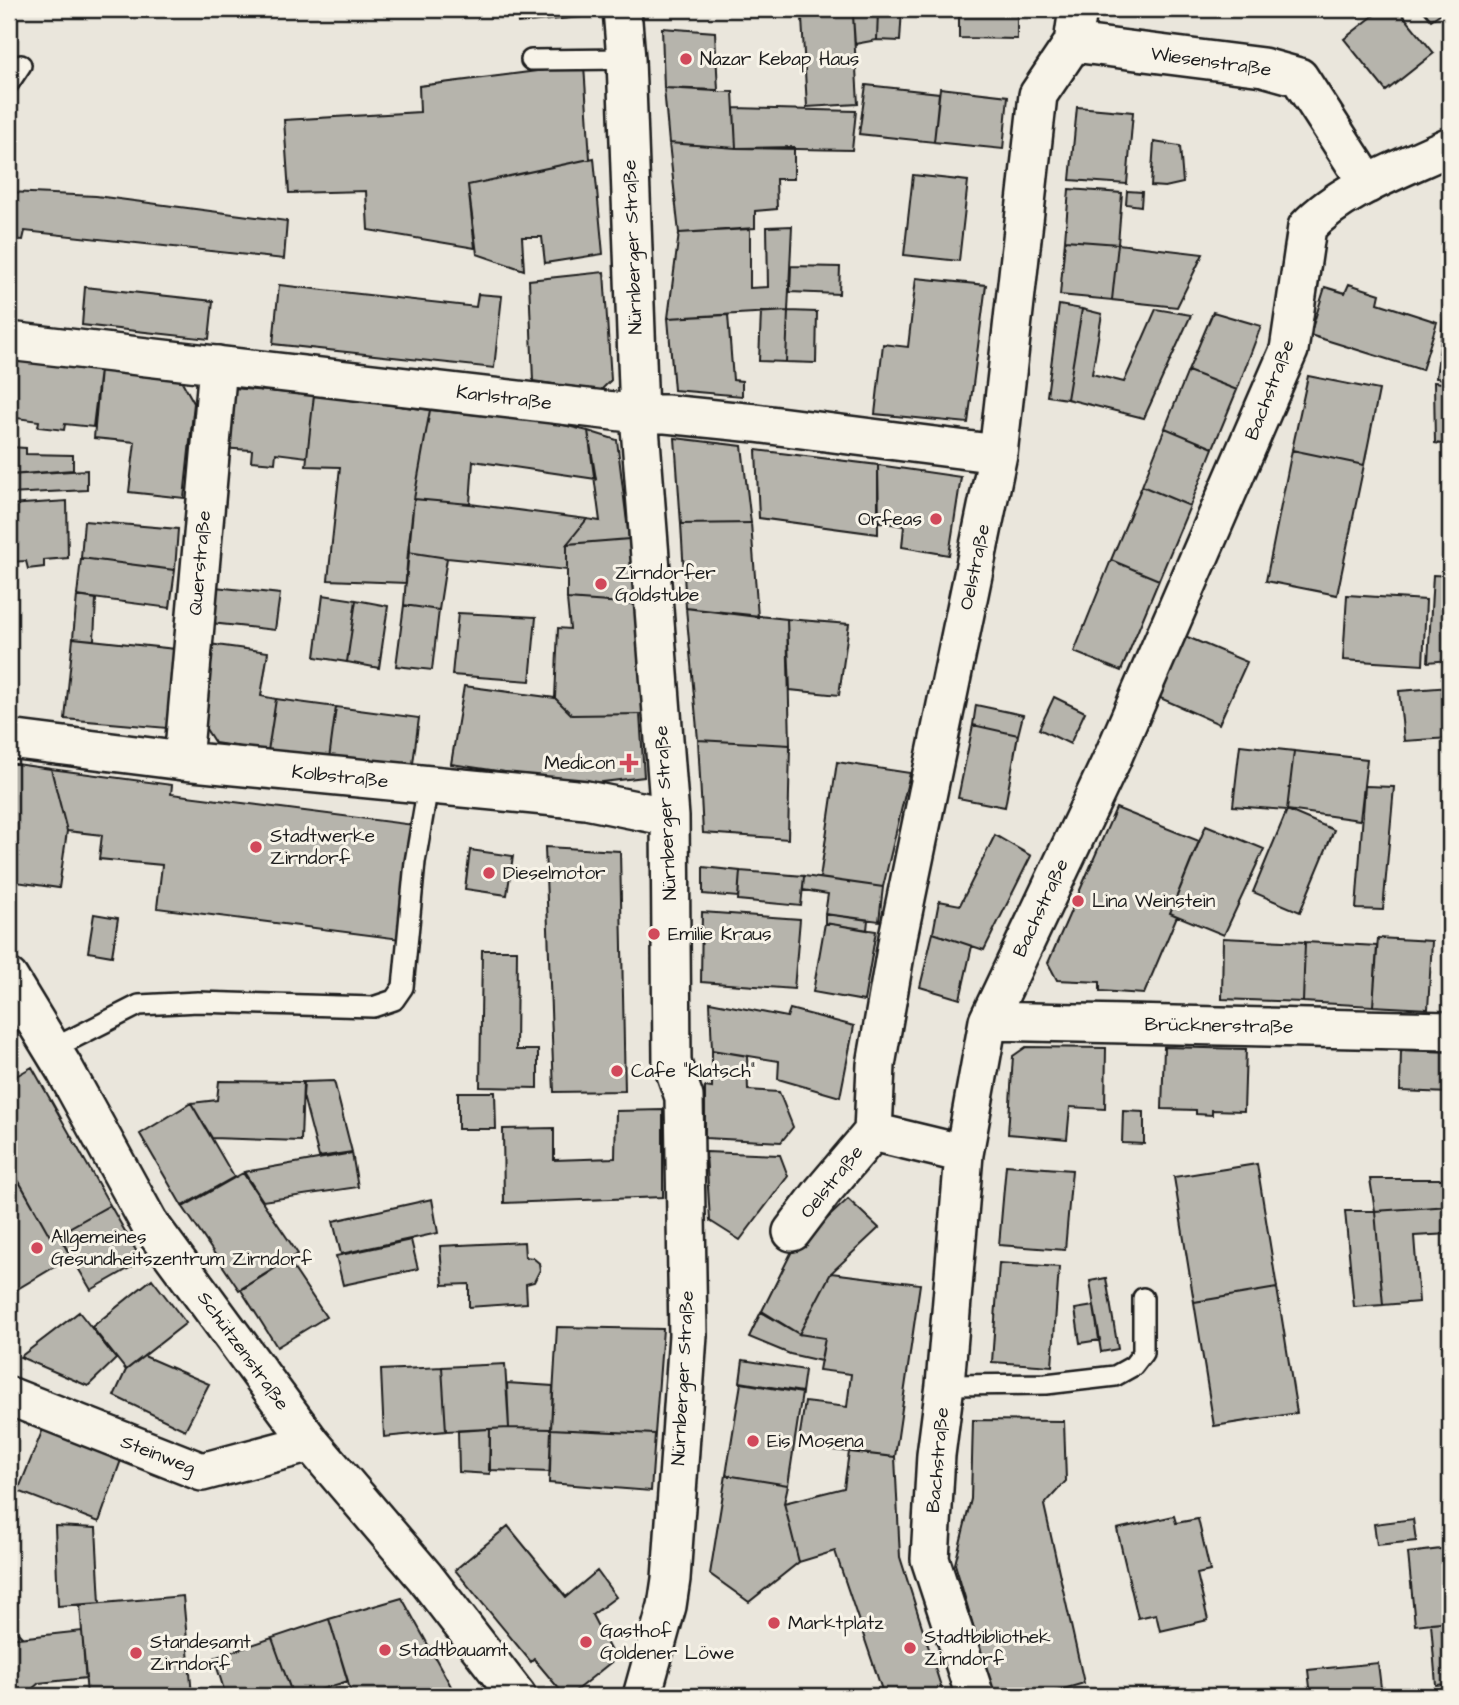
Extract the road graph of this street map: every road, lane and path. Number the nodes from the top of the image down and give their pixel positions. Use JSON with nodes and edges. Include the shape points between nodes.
{"nodes":[{"id":1,"x":622,"y":9,"type":"edge"},
{"id":2,"x":1076,"y":26,"type":"edge"},
{"id":3,"x":626,"y":59,"type":"junction"},
{"id":4,"x":531,"y":60,"type":"dead end"},
{"id":5,"x":21,"y":65,"type":"dead end"},
{"id":6,"x":9,"y":83,"type":"edge"},
{"id":7,"x":1450,"y":146,"type":"edge"},
{"id":8,"x":1368,"y":184,"type":"junction"},
{"id":9,"x":9,"y":341,"type":"edge"},
{"id":10,"x":218,"y":365,"type":"junction"},
{"id":11,"x":639,"y":414,"type":"junction"},
{"id":12,"x":998,"y":454,"type":"junction"},
{"id":13,"x":9,"y":738,"type":"edge"},
{"id":14,"x":183,"y":761,"type":"junction"},
{"id":15,"x":428,"y":786,"type":"junction"},
{"id":16,"x":670,"y":817,"type":"junction"},
{"id":17,"x":9,"y":978,"type":"edge"},
{"id":18,"x":988,"y":1021,"type":"junction"},
{"id":19,"x":1450,"y":1031,"type":"edge"},
{"id":20,"x":52,"y":1049,"type":"junction"},
{"id":21,"x":873,"y":1132,"type":"junction"},
{"id":22,"x":964,"y":1154,"type":"junction"},
{"id":23,"x":792,"y":1232,"type":"dead end"},
{"id":24,"x":1143,"y":1298,"type":"dead end"},
{"id":25,"x":945,"y":1385,"type":"junction"},
{"id":26,"x":9,"y":1396,"type":"edge"},
{"id":27,"x":311,"y":1443,"type":"junction"},
{"id":28,"x":517,"y":1696,"type":"edge"},
{"id":29,"x":642,"y":1696,"type":"edge"},
{"id":30,"x":975,"y":1696,"type":"edge"}],
"edges":[{"from":1,"to":3,"type":"street","name":"Nürnberger Straße"},
{"from":2,"to":8,"type":"street","name":"Wiesenstraße","via":[[1299,77]]},
{"from":2,"to":12,"type":"street","name":"Oelstraße","via":[[1038,95]]},
{"from":3,"to":4,"type":"lane"},
{"from":3,"to":11,"type":"street","name":"Nürnberger Straße"},
{"from":5,"to":6,"type":"lane"},
{"from":7,"to":8,"type":"street"},
{"from":8,"to":18,"type":"street","name":"Bachstraße","via":[[1318,214],[1307,227],[1289,350],[1112,759]]},
{"from":9,"to":10,"type":"street","name":"Karlstraße"},
{"from":10,"to":11,"type":"street","name":"Karlstraße"},
{"from":10,"to":14,"type":"street","name":"Querstraße"},
{"from":11,"to":12,"type":"street","name":"Karlstraße","via":[[755,423]]},
{"from":11,"to":16,"type":"street","name":"Nürnberger Straße"},
{"from":12,"to":21,"type":"street","name":"Oelstraße","via":[[899,932],[876,1065]]},
{"from":13,"to":14,"type":"street","name":"Kolbstraße"},
{"from":14,"to":15,"type":"street","name":"Kolbstraße"},
{"from":15,"to":16,"type":"street","name":"Kolbstraße","via":[[586,800]]},
{"from":15,"to":20,"type":"lane","via":[[415,862],[403,987],[394,1000],[373,1007],[198,1002],[139,1005]]},
{"from":16,"to":29,"type":"street","name":"Nürnberger Straße","via":[[672,1063],[684,1097],[688,1335],[671,1579]]},
{"from":17,"to":20,"type":"street","name":"Schützenstraße"},
{"from":18,"to":19,"type":"street","name":"Brücknerstraße"},
{"from":18,"to":22,"type":"street","name":"Bachstraße"},
{"from":20,"to":27,"type":"street","name":"Schützenstraße","via":[[149,1223]]},
{"from":21,"to":22,"type":"street","name":"Oelstraße"},
{"from":21,"to":23,"type":"street","name":"Oelstraße"},
{"from":22,"to":25,"type":"street","name":"Bachstraße"},
{"from":24,"to":25,"type":"lane","via":[[1143,1353],[1133,1366],[1115,1376],[1046,1384]]},
{"from":25,"to":30,"type":"street","name":"Bachstraße","via":[[930,1559]]},
{"from":26,"to":27,"type":"street","name":"Steinweg","via":[[202,1472]]},
{"from":27,"to":28,"type":"street","name":"Schützenstraße","via":[[425,1577]]}]}
